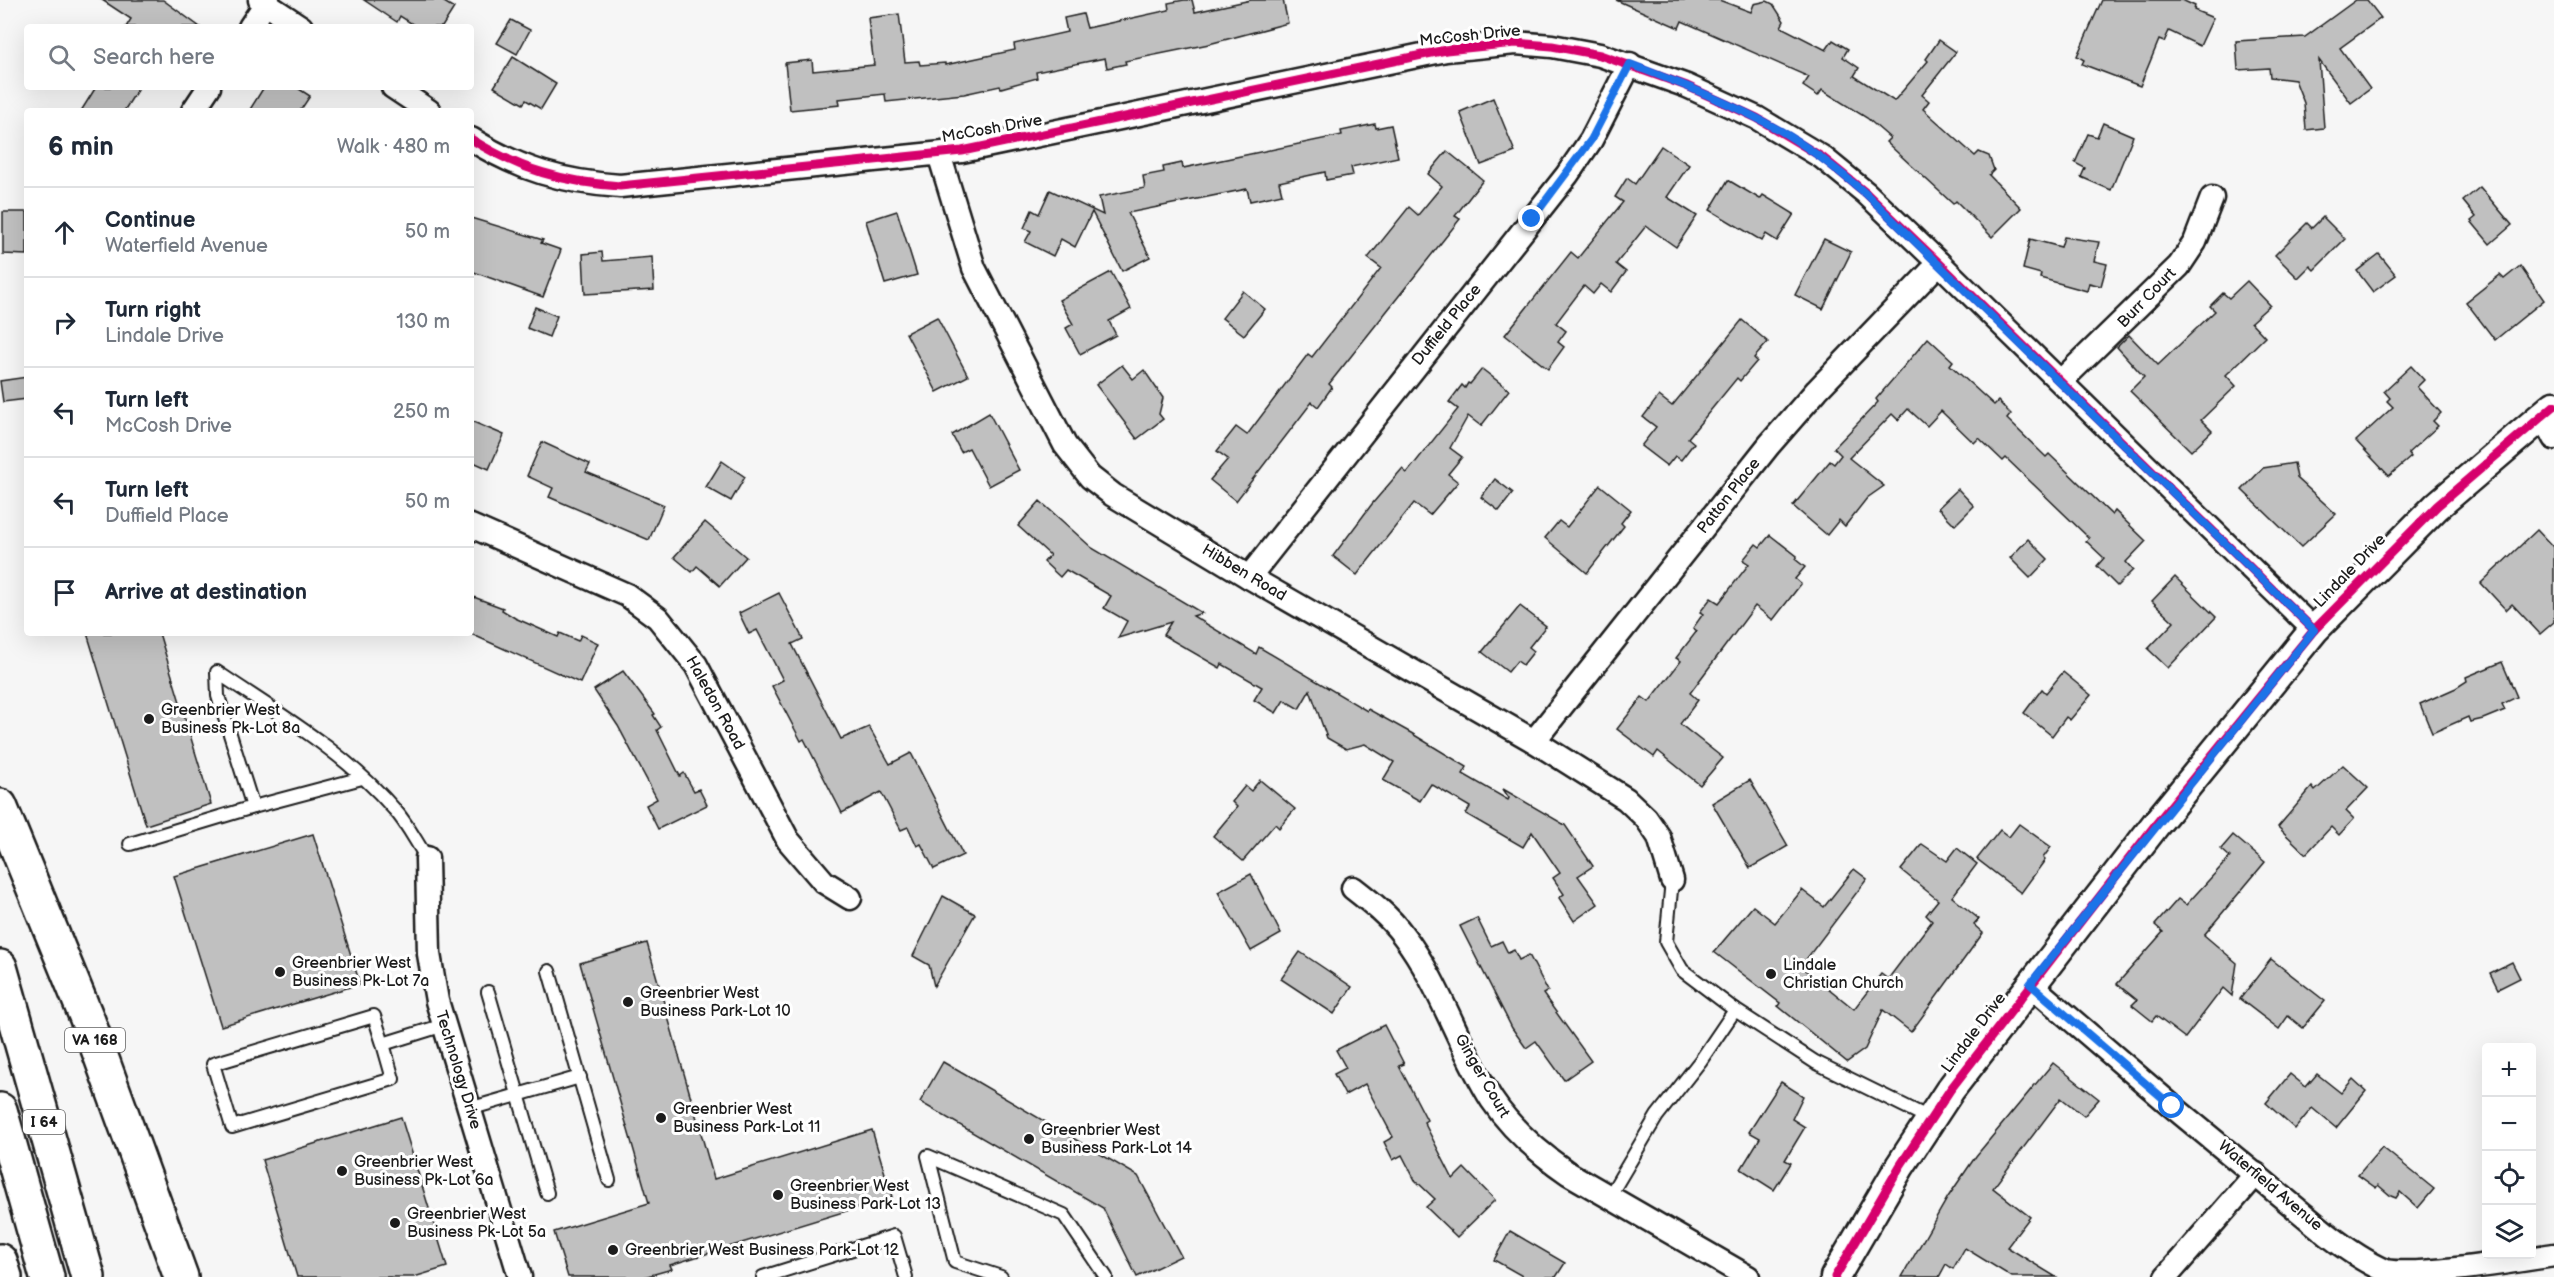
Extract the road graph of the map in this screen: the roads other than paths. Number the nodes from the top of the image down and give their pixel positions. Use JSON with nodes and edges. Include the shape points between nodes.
{"nodes":[{"id":1,"x":265,"y":1,"type":"edge"},
{"id":2,"x":252,"y":24,"type":"edge"},
{"id":3,"x":297,"y":24,"type":"edge"},
{"id":4,"x":1630,"y":64,"type":"junction"},
{"id":5,"x":207,"y":90,"type":"edge"},
{"id":6,"x":398,"y":90,"type":"edge"},
{"id":7,"x":195,"y":108,"type":"edge"},
{"id":8,"x":424,"y":108,"type":"edge"},
{"id":9,"x":474,"y":141,"type":"edge"},
{"id":10,"x":939,"y":154,"type":"junction"},
{"id":11,"x":2212,"y":198,"type":"dead end"},
{"id":12,"x":1939,"y":263,"type":"junction"},
{"id":13,"x":2061,"y":381,"type":"junction"},
{"id":14,"x":2550,"y":420,"type":"edge"},
{"id":15,"x":474,"y":527,"type":"edge"},
{"id":16,"x":1249,"y":577,"type":"junction"},
{"id":17,"x":2314,"y":630,"type":"junction"},
{"id":18,"x":1533,"y":741,"type":"junction"},
{"id":19,"x":362,"y":778,"type":"junction"},
{"id":20,"x":0,"y":806,"type":"edge"},
{"id":21,"x":253,"y":807,"type":"junction"},
{"id":22,"x":130,"y":844,"type":"dead end"},
{"id":23,"x":427,"y":858,"type":"joint"},
{"id":24,"x":1672,"y":880,"type":"joint"},
{"id":25,"x":1353,"y":888,"type":"dead end"},
{"id":26,"x":850,"y":898,"type":"dead end"},
{"id":27,"x":0,"y":967,"type":"edge"},
{"id":28,"x":549,"y":971,"type":"dead end"},
{"id":29,"x":2030,"y":984,"type":"junction"},
{"id":30,"x":488,"y":992,"type":"dead end"},
{"id":31,"x":1735,"y":1010,"type":"junction"},
{"id":32,"x":444,"y":1025,"type":"junction"},
{"id":33,"x":383,"y":1044,"type":"junction"},
{"id":34,"x":579,"y":1077,"type":"junction"},
{"id":35,"x":518,"y":1095,"type":"junction"},
{"id":36,"x":469,"y":1109,"type":"junction"},
{"id":37,"x":0,"y":1110,"type":"edge"},
{"id":38,"x":1931,"y":1119,"type":"junction"},
{"id":39,"x":2256,"y":1174,"type":"junction"},
{"id":40,"x":609,"y":1179,"type":"dead end"},
{"id":41,"x":547,"y":1193,"type":"dead end"},
{"id":42,"x":1609,"y":1197,"type":"junction"},
{"id":43,"x":2554,"y":1255,"type":"edge"},
{"id":44,"x":0,"y":1261,"type":"edge"},
{"id":45,"x":5,"y":1277,"type":"edge"},
{"id":46,"x":47,"y":1277,"type":"edge"},
{"id":47,"x":88,"y":1277,"type":"edge"},
{"id":48,"x":181,"y":1277,"type":"edge"},
{"id":49,"x":519,"y":1277,"type":"edge"},
{"id":50,"x":763,"y":1277,"type":"edge"},
{"id":51,"x":906,"y":1277,"type":"edge"},
{"id":52,"x":1001,"y":1277,"type":"edge"},
{"id":53,"x":1106,"y":1277,"type":"edge"},
{"id":54,"x":1748,"y":1277,"type":"edge"},
{"id":55,"x":1835,"y":1277,"type":"edge"},
{"id":56,"x":2166,"y":1277,"type":"edge"}],
"edges":[{"from":1,"to":2,"type":"street"},
{"from":1,"to":3,"type":"street"},
{"from":4,"to":10,"type":"street","name":"McCosh Drive","via":[[1552,46],[1515,43],[1446,50],[1125,119]]},
{"from":4,"to":12,"type":"street","name":"McCosh Drive","via":[[1687,86],[1782,132],[1822,157]]},
{"from":4,"to":16,"type":"street","name":"Duffield Place","via":[[1591,140],[1567,175]]},
{"from":5,"to":7,"type":"street"},
{"from":6,"to":8,"type":"street"},
{"from":9,"to":10,"type":"street","name":"McCosh Drive","via":[[546,176],[620,186]]},
{"from":10,"to":16,"type":"street","name":"Hibben Road","via":[[974,268],[1065,445],[1090,477],[1113,495]]},
{"from":11,"to":13,"type":"street","name":"Burr Court","via":[[2195,242],[2179,266]]},
{"from":12,"to":13,"type":"street","name":"McCosh Drive"},
{"from":12,"to":18,"type":"street","name":"Patton Place","via":[[1769,445]]},
{"from":13,"to":17,"type":"street","name":"McCosh Drive"},
{"from":14,"to":17,"type":"street","name":"Lindale Drive","via":[[2437,506]]},
{"from":15,"to":26,"type":"street","name":"Haledon Road","via":[[627,595],[658,618],[696,664],[788,840],[824,882]]},
{"from":16,"to":18,"type":"street","name":"Hibben Road"},
{"from":17,"to":29,"type":"street","name":"Lindale Drive"},
{"from":18,"to":24,"type":"street","name":"Hibben Road","via":[[1626,799],[1646,818],[1659,837]]},
{"from":19,"to":21,"type":"lane"},
{"from":19,"to":21,"type":"lane","via":[[333,750],[217,672],[218,696]]},
{"from":19,"to":23,"type":"lane","via":[[395,810]]},
{"from":20,"to":48,"type":"highway","number":"VA 168","via":[[88,1021]]},
{"from":21,"to":22,"type":"lane"},
{"from":23,"to":32,"type":"street","name":"Technology Drive","via":[[429,954]]},
{"from":24,"to":31,"type":"lane","via":[[1666,942],[1682,970]]},
{"from":25,"to":42,"type":"street","name":"Ginger Court","via":[[1386,914],[1404,936],[1483,1084],[1510,1124],[1545,1157]]},
{"from":27,"to":47,"type":"highway","number":"I 64"},
{"from":28,"to":34,"type":"lane"},
{"from":29,"to":38,"type":"street","name":"Lindale Drive"},
{"from":29,"to":39,"type":"street","name":"Waterfield Avenue"},
{"from":30,"to":35,"type":"lane"},
{"from":31,"to":38,"type":"lane","via":[[1815,1062]]},
{"from":31,"to":42,"type":"lane","via":[[1657,1116]]},
{"from":32,"to":33,"type":"lane"},
{"from":32,"to":36,"type":"street","name":"Technology Drive"},
{"from":33,"to":33,"type":"lane","via":[[374,1016],[213,1064],[232,1127],[393,1079]]},
{"from":34,"to":35,"type":"lane"},
{"from":34,"to":40,"type":"lane"},
{"from":35,"to":36,"type":"lane"},
{"from":35,"to":41,"type":"lane"},
{"from":36,"to":49,"type":"street","name":"Technology Drive"},
{"from":37,"to":46,"type":"highway"},
{"from":38,"to":55,"type":"street","name":"Lindale Drive"},
{"from":39,"to":43,"type":"street","name":"Waterfield Avenue","via":[[2346,1249],[2394,1273],[2430,1274]]},
{"from":39,"to":56,"type":"street"},
{"from":42,"to":54,"type":"street","name":"Ginger Court"},
{"from":44,"to":45,"type":"highway"},
{"from":50,"to":51,"type":"lane","via":[[894,1236]]},
{"from":52,"to":53,"type":"lane","via":[[955,1263],[927,1156],[1064,1215]]}]}
